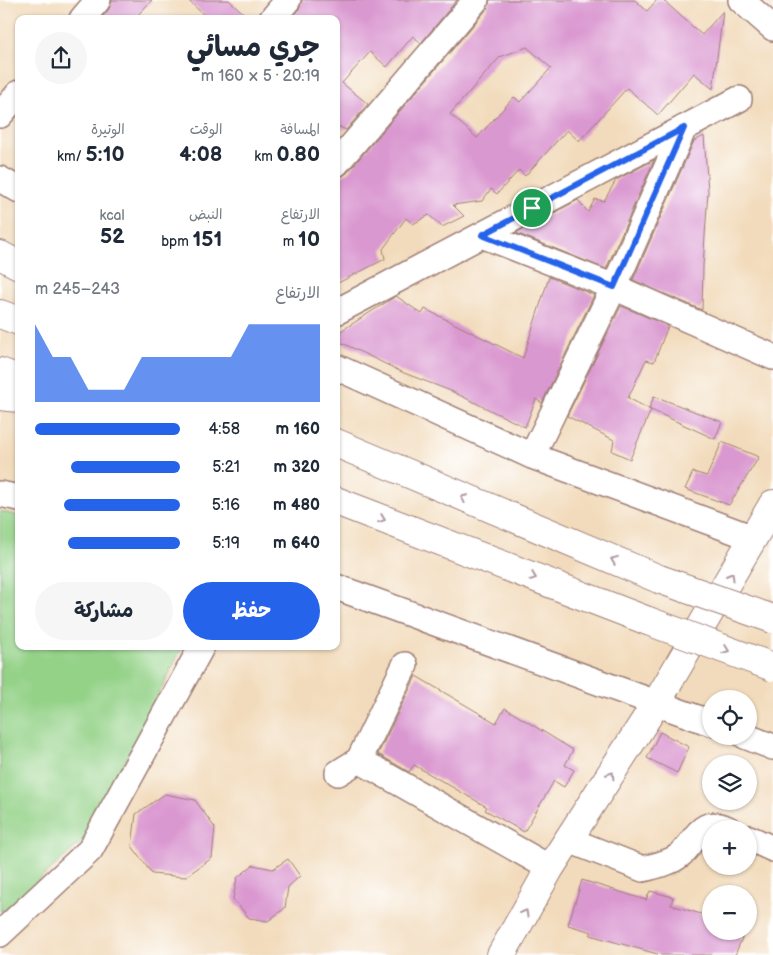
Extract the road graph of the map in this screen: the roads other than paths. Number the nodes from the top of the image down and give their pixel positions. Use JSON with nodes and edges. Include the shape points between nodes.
{"nodes":[{"id":1,"x":98,"y":0,"type":"edge"},
{"id":2,"x":288,"y":0,"type":"edge"},
{"id":3,"x":476,"y":0,"type":"edge"},
{"id":4,"x":742,"y":0,"type":"edge"},
{"id":5,"x":768,"y":0,"type":"edge"},
{"id":6,"x":85,"y":15,"type":"edge"},
{"id":7,"x":275,"y":15,"type":"edge"},
{"id":8,"x":772,"y":26,"type":"edge"},
{"id":9,"x":15,"y":98,"type":"edge"},
{"id":10,"x":740,"y":99,"type":"dead end"},
{"id":11,"x":0,"y":115,"type":"edge"},
{"id":12,"x":684,"y":128,"type":"junction"},
{"id":13,"x":340,"y":159,"type":"edge"},
{"id":14,"x":0,"y":179,"type":"edge"},
{"id":15,"x":15,"y":188,"type":"edge"},
{"id":16,"x":482,"y":235,"type":"junction"},
{"id":17,"x":0,"y":255,"type":"edge"},
{"id":18,"x":15,"y":263,"type":"edge"},
{"id":19,"x":614,"y":287,"type":"junction"},
{"id":20,"x":340,"y":310,"type":"edge"},
{"id":21,"x":0,"y":314,"type":"edge"},
{"id":22,"x":15,"y":320,"type":"edge"},
{"id":23,"x":773,"y":357,"type":"edge"},
{"id":24,"x":340,"y":369,"type":"edge"},
{"id":25,"x":0,"y":372,"type":"edge"},
{"id":26,"x":15,"y":378,"type":"edge"},
{"id":27,"x":0,"y":396,"type":"edge"},
{"id":28,"x":15,"y":398,"type":"edge"},
{"id":29,"x":340,"y":445,"type":"edge"},
{"id":30,"x":532,"y":456,"type":"junction"},
{"id":31,"x":0,"y":494,"type":"edge"},
{"id":32,"x":15,"y":497,"type":"edge"},
{"id":33,"x":340,"y":503,"type":"edge"},
{"id":34,"x":773,"y":504,"type":"edge"},
{"id":35,"x":753,"y":538,"type":"junction"},
{"id":36,"x":340,"y":588,"type":"edge"},
{"id":37,"x":773,"y":619,"type":"edge"},
{"id":38,"x":200,"y":650,"type":"edge"},
{"id":39,"x":405,"y":665,"type":"dead end"},
{"id":40,"x":773,"y":667,"type":"edge"},
{"id":41,"x":657,"y":702,"type":"junction"},
{"id":42,"x":702,"y":720,"type":"edge"},
{"id":43,"x":757,"y":741,"type":"edge"},
{"id":44,"x":773,"y":747,"type":"edge"},
{"id":45,"x":359,"y":760,"type":"junction"},
{"id":46,"x":338,"y":773,"type":"dead end"},
{"id":47,"x":702,"y":828,"type":"edge"},
{"id":48,"x":569,"y":840,"type":"junction"},
{"id":49,"x":757,"y":842,"type":"edge"},
{"id":50,"x":773,"y":849,"type":"edge"},
{"id":51,"x":550,"y":868,"type":"junction"},
{"id":52,"x":0,"y":934,"type":"edge"},
{"id":53,"x":501,"y":955,"type":"edge"}],
"edges":[{"from":1,"to":6,"type":"street"},
{"from":2,"to":7,"type":"street"},
{"from":3,"to":13,"type":"street"},
{"from":4,"to":8,"type":"street"},
{"from":5,"to":8,"type":"street"},
{"from":9,"to":11,"type":"street"},
{"from":10,"to":12,"type":"street"},
{"from":12,"to":16,"type":"street"},
{"from":12,"to":19,"type":"street"},
{"from":14,"to":15,"type":"street"},
{"from":16,"to":19,"type":"street"},
{"from":16,"to":20,"type":"street"},
{"from":17,"to":18,"type":"main road"},
{"from":19,"to":23,"type":"street"},
{"from":19,"to":30,"type":"street"},
{"from":21,"to":22,"type":"main road"},
{"from":24,"to":30,"type":"street"},
{"from":25,"to":26,"type":"main road"},
{"from":27,"to":28,"type":"main road"},
{"from":37,"to":29,"type":"main road","one_way":true,"bridge":true,"via":[[659,579]]},
{"from":30,"to":35,"type":"street"},
{"from":31,"to":32,"type":"street"},
{"from":33,"to":40,"type":"main road","one_way":true,"bridge":true},
{"from":34,"to":35,"type":"main road"},
{"from":41,"to":35,"type":"main road","one_way":true},
{"from":36,"to":41,"type":"street"},
{"from":38,"to":52,"type":"street","via":[[90,850]]},
{"from":39,"to":45,"type":"street"},
{"from":41,"to":42,"type":"street"},
{"from":48,"to":41,"type":"main road","one_way":true},
{"from":43,"to":44,"type":"street"},
{"from":45,"to":46,"type":"street"},
{"from":45,"to":51,"type":"street"},
{"from":47,"to":48,"type":"street","via":[[678,857],[643,870]]},
{"from":48,"to":51,"type":"main road"},
{"from":49,"to":50,"type":"street"},
{"from":53,"to":51,"type":"main road","one_way":true}]}
